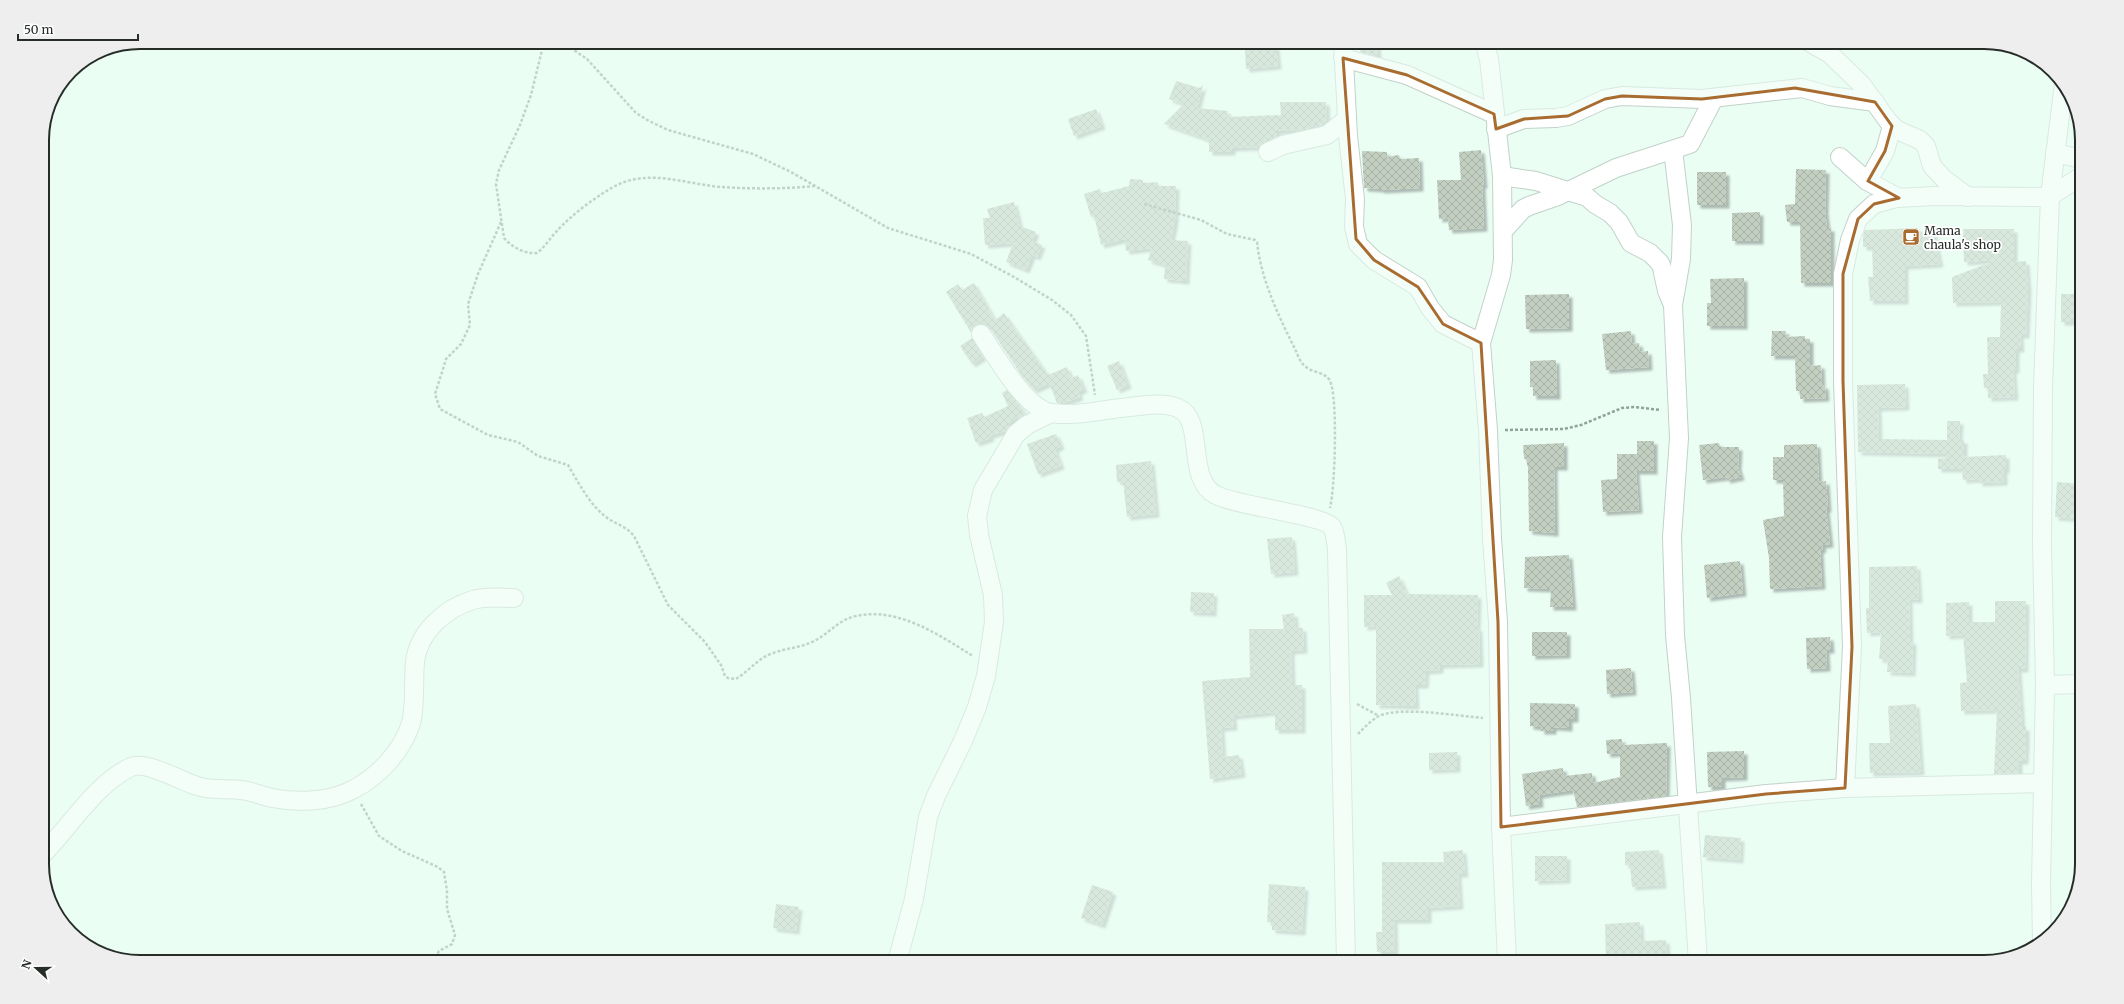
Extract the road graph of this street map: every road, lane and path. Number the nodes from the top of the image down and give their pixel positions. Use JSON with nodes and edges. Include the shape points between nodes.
{"nodes":[{"id":1,"x":542,"y":49,"type":"edge"},
{"id":2,"x":572,"y":49,"type":"edge"},
{"id":3,"x":1486,"y":49,"type":"edge"},
{"id":4,"x":1822,"y":49,"type":"edge"},
{"id":5,"x":1343,"y":50,"type":"edge"},
{"id":6,"x":2063,"y":94,"type":"edge"},
{"id":7,"x":1714,"y":98,"type":"junction"},
{"id":8,"x":1875,"y":102,"type":"junction"},
{"id":9,"x":1347,"y":119,"type":"junction"},
{"id":10,"x":1495,"y":121,"type":"junction"},
{"id":11,"x":1892,"y":126,"type":"junction"},
{"id":12,"x":1673,"y":150,"type":"junction"},
{"id":13,"x":1268,"y":152,"type":"dead end"},
{"id":14,"x":2055,"y":153,"type":"junction"},
{"id":15,"x":1840,"y":157,"type":"dead end"},
{"id":16,"x":2075,"y":157,"type":"edge"},
{"id":17,"x":1502,"y":176,"type":"junction"},
{"id":18,"x":2075,"y":180,"type":"edge"},
{"id":19,"x":1868,"y":181,"type":"junction"},
{"id":20,"x":815,"y":186,"type":"junction"},
{"id":21,"x":1567,"y":192,"type":"junction"},
{"id":22,"x":2050,"y":196,"type":"junction"},
{"id":23,"x":1968,"y":197,"type":"junction"},
{"id":24,"x":1899,"y":198,"type":"junction"},
{"id":25,"x":1144,"y":204,"type":"dead end"},
{"id":26,"x":501,"y":222,"type":"junction"},
{"id":27,"x":1502,"y":231,"type":"junction"},
{"id":28,"x":1673,"y":306,"type":"junction"},
{"id":29,"x":981,"y":334,"type":"dead end"},
{"id":30,"x":1481,"y":343,"type":"junction"},
{"id":31,"x":1098,"y":411,"type":"junction"},
{"id":32,"x":1051,"y":413,"type":"junction"},
{"id":33,"x":1677,"y":414,"type":"junction"},
{"id":34,"x":1488,"y":430,"type":"junction"},
{"id":35,"x":1326,"y":522,"type":"junction"},
{"id":36,"x":514,"y":598,"type":"dead end"},
{"id":37,"x":987,"y":664,"type":"junction"},
{"id":38,"x":2075,"y":684,"type":"edge"},
{"id":39,"x":2045,"y":685,"type":"junction"},
{"id":40,"x":1340,"y":694,"type":"junction"},
{"id":41,"x":1379,"y":716,"type":"junction"},
{"id":42,"x":1499,"y":719,"type":"junction"},
{"id":43,"x":1341,"y":750,"type":"junction"},
{"id":44,"x":2042,"y":783,"type":"junction"},
{"id":45,"x":1845,"y":788,"type":"junction"},
{"id":46,"x":352,"y":790,"type":"junction"},
{"id":47,"x":1687,"y":804,"type":"junction"},
{"id":48,"x":1501,"y":827,"type":"junction"},
{"id":49,"x":49,"y":848,"type":"edge"},
{"id":50,"x":2042,"y":935,"type":"edge"},
{"id":51,"x":437,"y":955,"type":"edge"},
{"id":52,"x":899,"y":955,"type":"edge"},
{"id":53,"x":1346,"y":955,"type":"edge"},
{"id":54,"x":1507,"y":955,"type":"edge"},
{"id":55,"x":1698,"y":955,"type":"edge"}],
"edges":[{"from":1,"to":26,"type":"path","via":[[531,95],[499,170],[496,184]]},
{"from":2,"to":20,"type":"path","via":[[586,59],[636,113],[649,121],[668,130],[753,154]]},
{"from":3,"to":10,"type":"street"},
{"from":4,"to":8,"type":"street","via":[[1862,85]]},
{"from":5,"to":9,"type":"street"},
{"from":5,"to":10,"type":"street","via":[[1407,75]]},
{"from":6,"to":14,"type":"street"},
{"from":7,"to":8,"type":"street","via":[[1802,88],[1830,96]]},
{"from":7,"to":10,"type":"street","via":[[1622,96],[1605,99],[1568,116]]},
{"from":7,"to":12,"type":"street","via":[[1690,144]]},
{"from":8,"to":11,"type":"street"},
{"from":9,"to":13,"type":"street","via":[[1327,135]]},
{"from":9,"to":30,"type":"street","via":[[1353,177],[1354,233],[1358,244],[1374,260],[1418,287],[1443,324]]},
{"from":10,"to":17,"type":"street"},
{"from":11,"to":19,"type":"street","via":[[1885,151]]},
{"from":11,"to":23,"type":"street","via":[[1920,140],[1926,146],[1932,166],[1944,179]]},
{"from":12,"to":21,"type":"street","via":[[1616,168]]},
{"from":12,"to":28,"type":"street","via":[[1682,231],[1681,259]]},
{"from":14,"to":16,"type":"street"},
{"from":14,"to":22,"type":"street"},
{"from":15,"to":19,"type":"street"},
{"from":17,"to":21,"type":"street","via":[[1536,181]]},
{"from":17,"to":27,"type":"street"},
{"from":18,"to":22,"type":"street"},
{"from":19,"to":24,"type":"street"},
{"from":20,"to":26,"type":"path","via":[[742,188],[657,176],[635,178],[595,198],[558,230],[537,254],[530,254],[509,243],[504,238]]},
{"from":20,"to":31,"type":"path","via":[[888,228],[971,254],[1014,277],[1065,310],[1086,336]]},
{"from":21,"to":27,"type":"street","via":[[1523,209]]},
{"from":21,"to":28,"type":"street","via":[[1587,197],[1610,213],[1619,222],[1631,243],[1655,257],[1662,268]]},
{"from":22,"to":23,"type":"street"},
{"from":22,"to":39,"type":"street","via":[[2042,462]]},
{"from":23,"to":24,"type":"street"},
{"from":24,"to":45,"type":"street","via":[[1874,204],[1858,219],[1850,240],[1843,274],[1842,381],[1852,647]]},
{"from":25,"to":35,"type":"path","via":[[1201,220],[1227,234],[1258,242],[1271,296],[1300,360],[1304,366],[1326,376],[1331,382],[1334,422],[1332,492]]},
{"from":26,"to":37,"type":"path","via":[[468,304],[470,325],[461,344],[446,359],[435,394],[440,409],[488,436],[518,442],[538,456],[568,465],[596,507],[607,518],[629,530],[634,536],[668,605],[705,642],[721,665],[725,676],[736,679],[758,660],[772,653],[814,641],[852,617],[876,614],[893,616],[927,628]]},
{"from":27,"to":30,"type":"street","via":[[1501,274]]},
{"from":28,"to":33,"type":"street"},
{"from":29,"to":32,"type":"street","via":[[1031,402],[1041,410]]},
{"from":30,"to":34,"type":"street"},
{"from":31,"to":32,"type":"street"},
{"from":31,"to":35,"type":"street","via":[[1160,405],[1179,408],[1186,412],[1190,419],[1197,463],[1209,492],[1229,501]]},
{"from":32,"to":37,"type":"street","via":[[1027,425],[1016,434],[983,490],[977,516],[993,595],[994,622]]},
{"from":33,"to":34,"type":"path","via":[[1659,409],[1628,407],[1609,412],[1581,426],[1564,429]]},
{"from":33,"to":47,"type":"street","via":[[1678,472],[1672,538],[1675,635]]},
{"from":34,"to":42,"type":"street","via":[[1498,622]]},
{"from":35,"to":40,"type":"street","via":[[1335,534],[1337,550]]},
{"from":36,"to":46,"type":"street","via":[[474,600],[446,613],[434,624],[417,652],[411,721],[407,734],[383,767]]},
{"from":37,"to":52,"type":"street","via":[[977,707],[928,817],[914,899]]},
{"from":38,"to":39,"type":"street"},
{"from":39,"to":44,"type":"street"},
{"from":40,"to":41,"type":"path"},
{"from":40,"to":43,"type":"street"},
{"from":41,"to":42,"type":"path","via":[[1391,712],[1408,712]]},
{"from":41,"to":43,"type":"path"},
{"from":42,"to":48,"type":"street"},
{"from":43,"to":53,"type":"street"},
{"from":44,"to":45,"type":"street"},
{"from":44,"to":50,"type":"street"},
{"from":45,"to":47,"type":"street"},
{"from":46,"to":49,"type":"street","via":[[323,798],[284,800],[242,790],[206,788],[181,781],[149,767],[136,766],[113,779]]},
{"from":46,"to":51,"type":"path","via":[[380,836],[402,851],[444,872],[447,909],[455,935],[452,944]]},
{"from":47,"to":48,"type":"street"},
{"from":47,"to":55,"type":"street"},
{"from":48,"to":54,"type":"street"}]}
